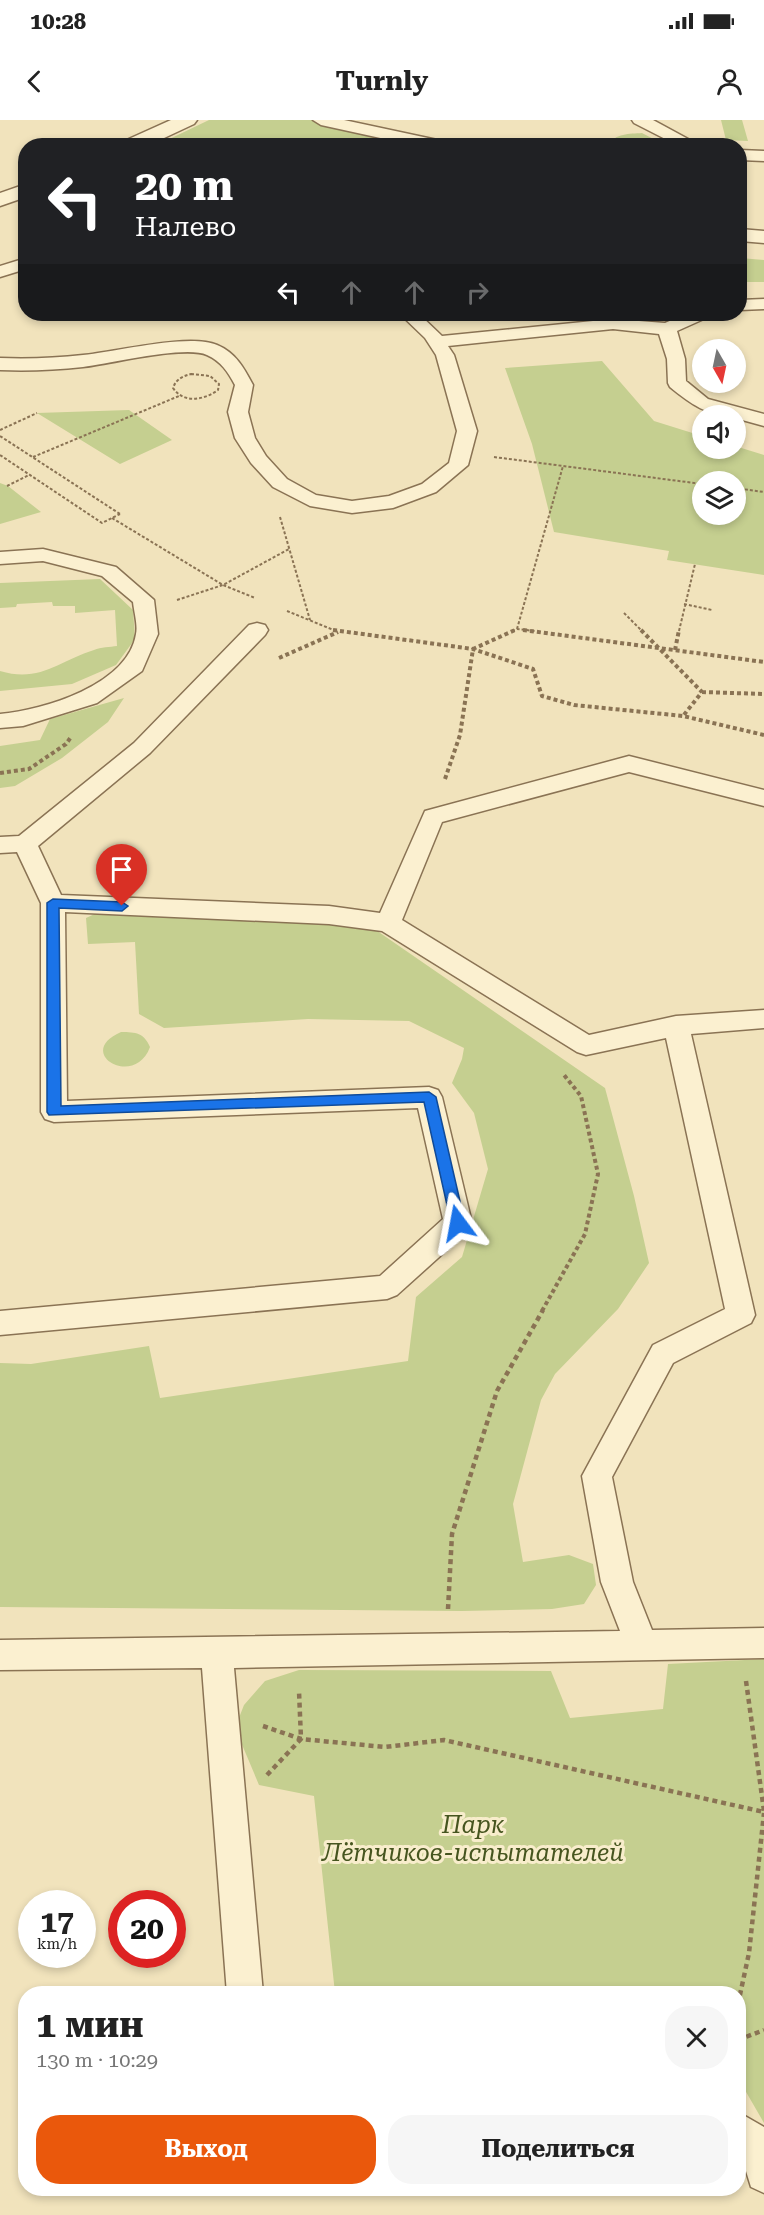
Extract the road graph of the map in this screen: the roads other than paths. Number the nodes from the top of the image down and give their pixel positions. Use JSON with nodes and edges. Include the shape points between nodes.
{"nodes":[{"id":1,"x":187,"y":120,"type":"edge"},
{"id":2,"x":321,"y":120,"type":"edge"},
{"id":3,"x":640,"y":120,"type":"edge"},
{"id":4,"x":694,"y":129,"type":"dead end"},
{"id":5,"x":147,"y":138,"type":"edge"},
{"id":6,"x":405,"y":138,"type":"edge"},
{"id":7,"x":678,"y":138,"type":"edge"},
{"id":8,"x":695,"y":138,"type":"edge"},
{"id":9,"x":747,"y":155,"type":"edge"},
{"id":10,"x":764,"y":156,"type":"edge"},
{"id":11,"x":18,"y":193,"type":"edge"},
{"id":12,"x":0,"y":200,"type":"edge"},
{"id":13,"x":747,"y":235,"type":"edge"},
{"id":14,"x":764,"y":237,"type":"edge"},
{"id":15,"x":18,"y":266,"type":"edge"},
{"id":16,"x":0,"y":272,"type":"edge"},
{"id":17,"x":764,"y":304,"type":"edge"},
{"id":18,"x":747,"y":305,"type":"edge"},
{"id":19,"x":416,"y":321,"type":"edge"},
{"id":20,"x":685,"y":321,"type":"edge"},
{"id":21,"x":668,"y":329,"type":"junction"},
{"id":22,"x":437,"y":342,"type":"junction"},
{"id":23,"x":0,"y":364,"type":"edge"},
{"id":24,"x":764,"y":420,"type":"edge"},
{"id":25,"x":0,"y":558,"type":"edge"},
{"id":26,"x":257,"y":630,"type":"dead end"},
{"id":27,"x":0,"y":721,"type":"edge"},
{"id":28,"x":764,"y":798,"type":"edge"},
{"id":29,"x":12,"y":845,"type":"edge"},
{"id":30,"x":53,"y":903,"type":"junction"},
{"id":31,"x":388,"y":922,"type":"junction"},
{"id":32,"x":764,"y":1019,"type":"edge"},
{"id":33,"x":676,"y":1026,"type":"junction"},
{"id":34,"x":0,"y":1323,"type":"edge"},
{"id":35,"x":752,"y":1642,"type":"edge"},
{"id":36,"x":642,"y":1646,"type":"junction"},
{"id":37,"x":217,"y":1653,"type":"junction"},
{"id":38,"x":0,"y":1655,"type":"edge"},
{"id":39,"x":244,"y":1986,"type":"edge"},
{"id":40,"x":746,"y":2136,"type":"edge"},
{"id":41,"x":764,"y":2174,"type":"edge"}],
"edges":[{"from":1,"to":5,"type":"street"},
{"from":2,"to":6,"type":"lane"},
{"from":3,"to":7,"type":"lane"},
{"from":4,"to":8,"type":"lane"},
{"from":9,"to":10,"type":"lane"},
{"from":11,"to":12,"type":"street"},
{"from":13,"to":14,"type":"street"},
{"from":15,"to":16,"type":"lane"},
{"from":17,"to":18,"type":"lane"},
{"from":19,"to":22,"type":"lane"},
{"from":20,"to":21,"type":"lane"},
{"from":21,"to":22,"type":"lane","via":[[613,324]]},
{"from":21,"to":24,"type":"lane","via":[[677,383],[701,403]]},
{"from":22,"to":23,"type":"lane","via":[[445,355],[467,431],[458,465],[429,488],[393,502],[352,507],[310,500],[280,483],[266,468],[245,438],[238,412],[244,386],[233,364],[211,349],[176,347],[84,361]]},
{"from":25,"to":27,"type":"lane","via":[[43,555],[109,572],[143,600],[147,634],[134,666],[89,698],[23,719]]},
{"from":26,"to":29,"type":"lane","via":[[142,748]]},
{"from":28,"to":31,"type":"lane","via":[[629,764],[433,817]]},
{"from":29,"to":30,"type":"lane"},
{"from":30,"to":31,"type":"lane","via":[[329,915]]},
{"from":30,"to":34,"type":"lane","via":[[54,1112],[429,1097],[458,1223],[387,1287]]},
{"from":31,"to":33,"type":"lane","via":[[586,1045]]},
{"from":32,"to":33,"type":"lane"},
{"from":33,"to":36,"type":"lane","via":[[741,1315],[663,1354],[597,1476],[617,1582]]},
{"from":35,"to":36,"type":"lane"},
{"from":36,"to":37,"type":"lane"},
{"from":37,"to":38,"type":"lane"},
{"from":37,"to":39,"type":"lane"},
{"from":40,"to":41,"type":"lane","via":[[757,2144]]}]}
